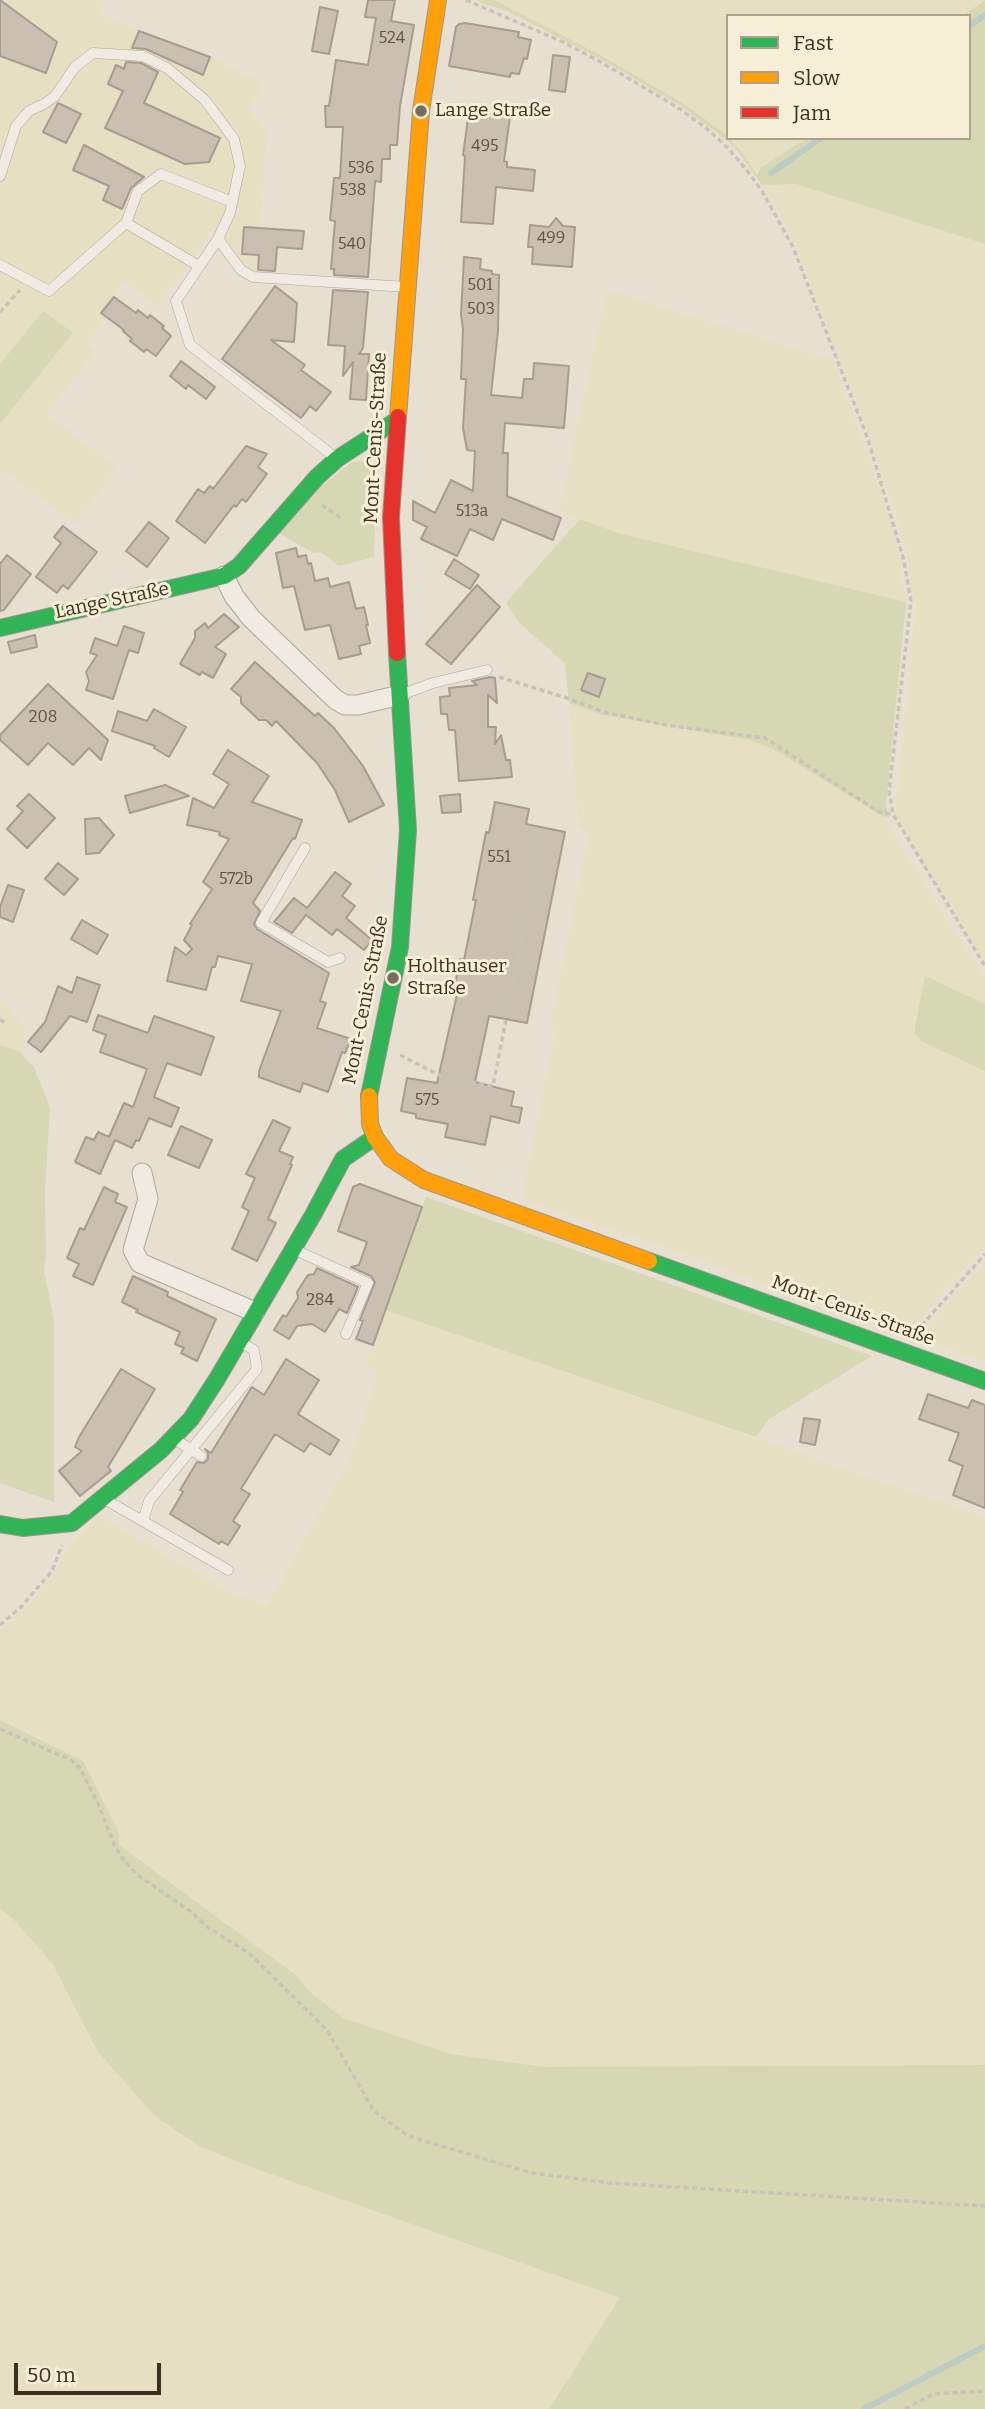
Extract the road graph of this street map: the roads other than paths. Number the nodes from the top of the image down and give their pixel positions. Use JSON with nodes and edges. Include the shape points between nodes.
{"nodes":[{"id":1,"x":438,"y":0,"type":"edge"},
{"id":2,"x":0,"y":176,"type":"edge"},
{"id":3,"x":232,"y":202,"type":"junction"},
{"id":4,"x":126,"y":223,"type":"junction"},
{"id":5,"x":218,"y":239,"type":"junction"},
{"id":6,"x":0,"y":265,"type":"edge"},
{"id":7,"x":199,"y":266,"type":"junction"},
{"id":8,"x":407,"y":287,"type":"junction"},
{"id":9,"x":397,"y":419,"type":"junction"},
{"id":10,"x":337,"y":459,"type":"junction"},
{"id":11,"x":224,"y":576,"type":"junction"},
{"id":12,"x":0,"y":628,"type":"edge"},
{"id":13,"x":487,"y":670,"type":"road end"},
{"id":14,"x":400,"y":695,"type":"junction"},
{"id":15,"x":305,"y":848,"type":"dead end"},
{"id":16,"x":340,"y":958,"type":"dead end"},
{"id":17,"x":375,"y":1137,"type":"junction"},
{"id":18,"x":142,"y":1173,"type":"dead end"},
{"id":19,"x":292,"y":1249,"type":"junction"},
{"id":20,"x":255,"y":1312,"type":"junction"},
{"id":21,"x":346,"y":1334,"type":"dead end"},
{"id":22,"x":238,"y":1341,"type":"junction"},
{"id":23,"x":985,"y":1381,"type":"edge"},
{"id":24,"x":173,"y":1437,"type":"junction"},
{"id":25,"x":191,"y":1449,"type":"junction"},
{"id":26,"x":201,"y":1456,"type":"dead end"},
{"id":27,"x":102,"y":1498,"type":"junction"},
{"id":28,"x":143,"y":1521,"type":"junction"},
{"id":29,"x":0,"y":1524,"type":"edge"},
{"id":30,"x":228,"y":1570,"type":"dead end"}],
"edges":[{"from":1,"to":8,"type":"main road","name":"Mont-Cenis-Straße","via":[[421,111]]},
{"from":2,"to":3,"type":"lane","via":[[16,126],[29,111],[55,96],[75,67],[93,53],[143,55],[167,68],[205,100],[233,139],[240,166]]},
{"from":3,"to":4,"type":"lane","via":[[161,174],[138,191]]},
{"from":3,"to":5,"type":"lane"},
{"from":4,"to":6,"type":"lane","via":[[49,291]]},
{"from":4,"to":7,"type":"lane"},
{"from":5,"to":7,"type":"lane"},
{"from":5,"to":8,"type":"lane","via":[[240,270],[253,277]]},
{"from":7,"to":10,"type":"lane","via":[[176,301],[190,345]]},
{"from":8,"to":9,"type":"main road","name":"Mont-Cenis-Straße"},
{"from":9,"to":10,"type":"main road","name":"Lange Straße"},
{"from":9,"to":14,"type":"main road","name":"Mont-Cenis-Straße","via":[[391,517]]},
{"from":10,"to":11,"type":"main road","name":"Lange Straße","via":[[239,566]]},
{"from":11,"to":12,"type":"main road","name":"Lange Straße"},
{"from":11,"to":14,"type":"street","via":[[251,618],[335,699],[358,705]]},
{"from":13,"to":14,"type":"lane"},
{"from":14,"to":17,"type":"main road","name":"Mont-Cenis-Straße","via":[[407,873],[400,947],[369,1098]]},
{"from":15,"to":16,"type":"lane","via":[[261,923],[328,962]]},
{"from":17,"to":19,"type":"main road","via":[[343,1159]]},
{"from":17,"to":23,"type":"main road","name":"Mont-Cenis-Straße","via":[[391,1159],[424,1180]]},
{"from":18,"to":20,"type":"street","via":[[148,1199],[133,1250],[140,1263]]},
{"from":19,"to":20,"type":"main road"},
{"from":19,"to":21,"type":"lane","via":[[368,1283]]},
{"from":20,"to":22,"type":"main road"},
{"from":22,"to":24,"type":"main road","via":[[191,1419]]},
{"from":22,"to":25,"type":"lane","via":[[254,1350],[257,1369]]},
{"from":24,"to":25,"type":"lane"},
{"from":24,"to":27,"type":"main road"},
{"from":25,"to":26,"type":"lane"},
{"from":25,"to":28,"type":"lane","via":[[149,1501]]},
{"from":27,"to":28,"type":"lane"},
{"from":27,"to":29,"type":"main road","via":[[72,1523],[23,1528]]},
{"from":28,"to":30,"type":"lane"}]}
